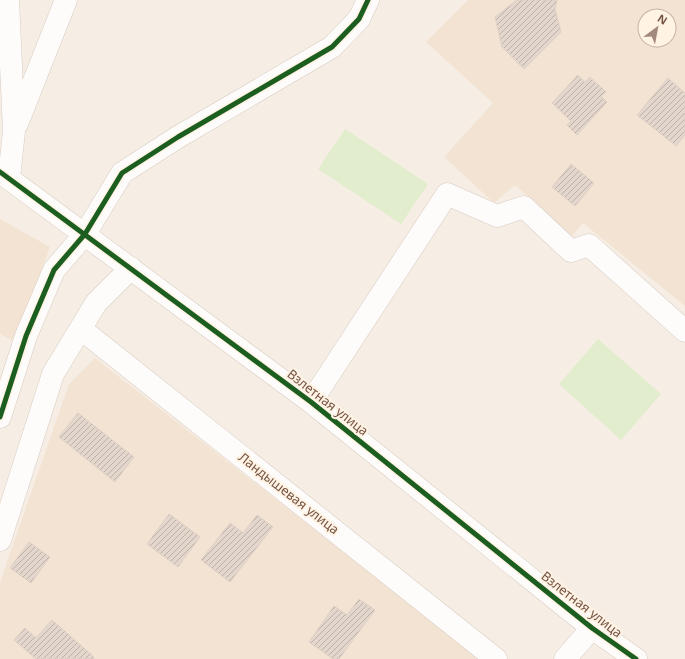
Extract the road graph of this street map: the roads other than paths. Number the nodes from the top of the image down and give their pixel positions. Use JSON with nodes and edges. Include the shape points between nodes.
{"nodes":[{"id":1,"x":8,"y":0,"type":"edge"},
{"id":2,"x":66,"y":0,"type":"edge"},
{"id":3,"x":368,"y":0,"type":"edge"},
{"id":4,"x":14,"y":131,"type":"junction"},
{"id":5,"x":5,"y":175,"type":"edge"},
{"id":6,"x":85,"y":234,"type":"junction"},
{"id":7,"x":131,"y":268,"type":"junction"},
{"id":8,"x":81,"y":329,"type":"junction"},
{"id":9,"x":685,"y":331,"type":"edge"},
{"id":10,"x":311,"y":402,"type":"junction"},
{"id":11,"x":0,"y":417,"type":"edge"},
{"id":12,"x":0,"y":540,"type":"edge"},
{"id":13,"x":592,"y":628,"type":"junction"},
{"id":14,"x":496,"y":659,"type":"edge"},
{"id":15,"x":565,"y":659,"type":"edge"},
{"id":16,"x":636,"y":659,"type":"edge"}],
"edges":[{"from":1,"to":4,"type":"street"},
{"from":2,"to":4,"type":"street"},
{"from":3,"to":6,"type":"street","via":[[359,19],[332,47],[178,137],[122,173]]},
{"from":4,"to":5,"type":"street"},
{"from":5,"to":6,"type":"street","name":"Взлетная улица"},
{"from":6,"to":7,"type":"street","name":"Взлетная улица"},
{"from":6,"to":11,"type":"street","via":[[54,270],[26,336]]},
{"from":7,"to":8,"type":"street","via":[[96,303]]},
{"from":7,"to":10,"type":"street","name":"Взлетная улица"},
{"from":8,"to":12,"type":"street","via":[[53,374]]},
{"from":8,"to":14,"type":"street","name":"Ландышевая улица"},
{"from":9,"to":10,"type":"street","via":[[589,245],[571,251],[524,207],[497,216],[447,194]]},
{"from":10,"to":13,"type":"street","name":"Взлетная улица"},
{"from":13,"to":15,"type":"street"},
{"from":13,"to":16,"type":"street","name":"Взлетная улица"}]}
